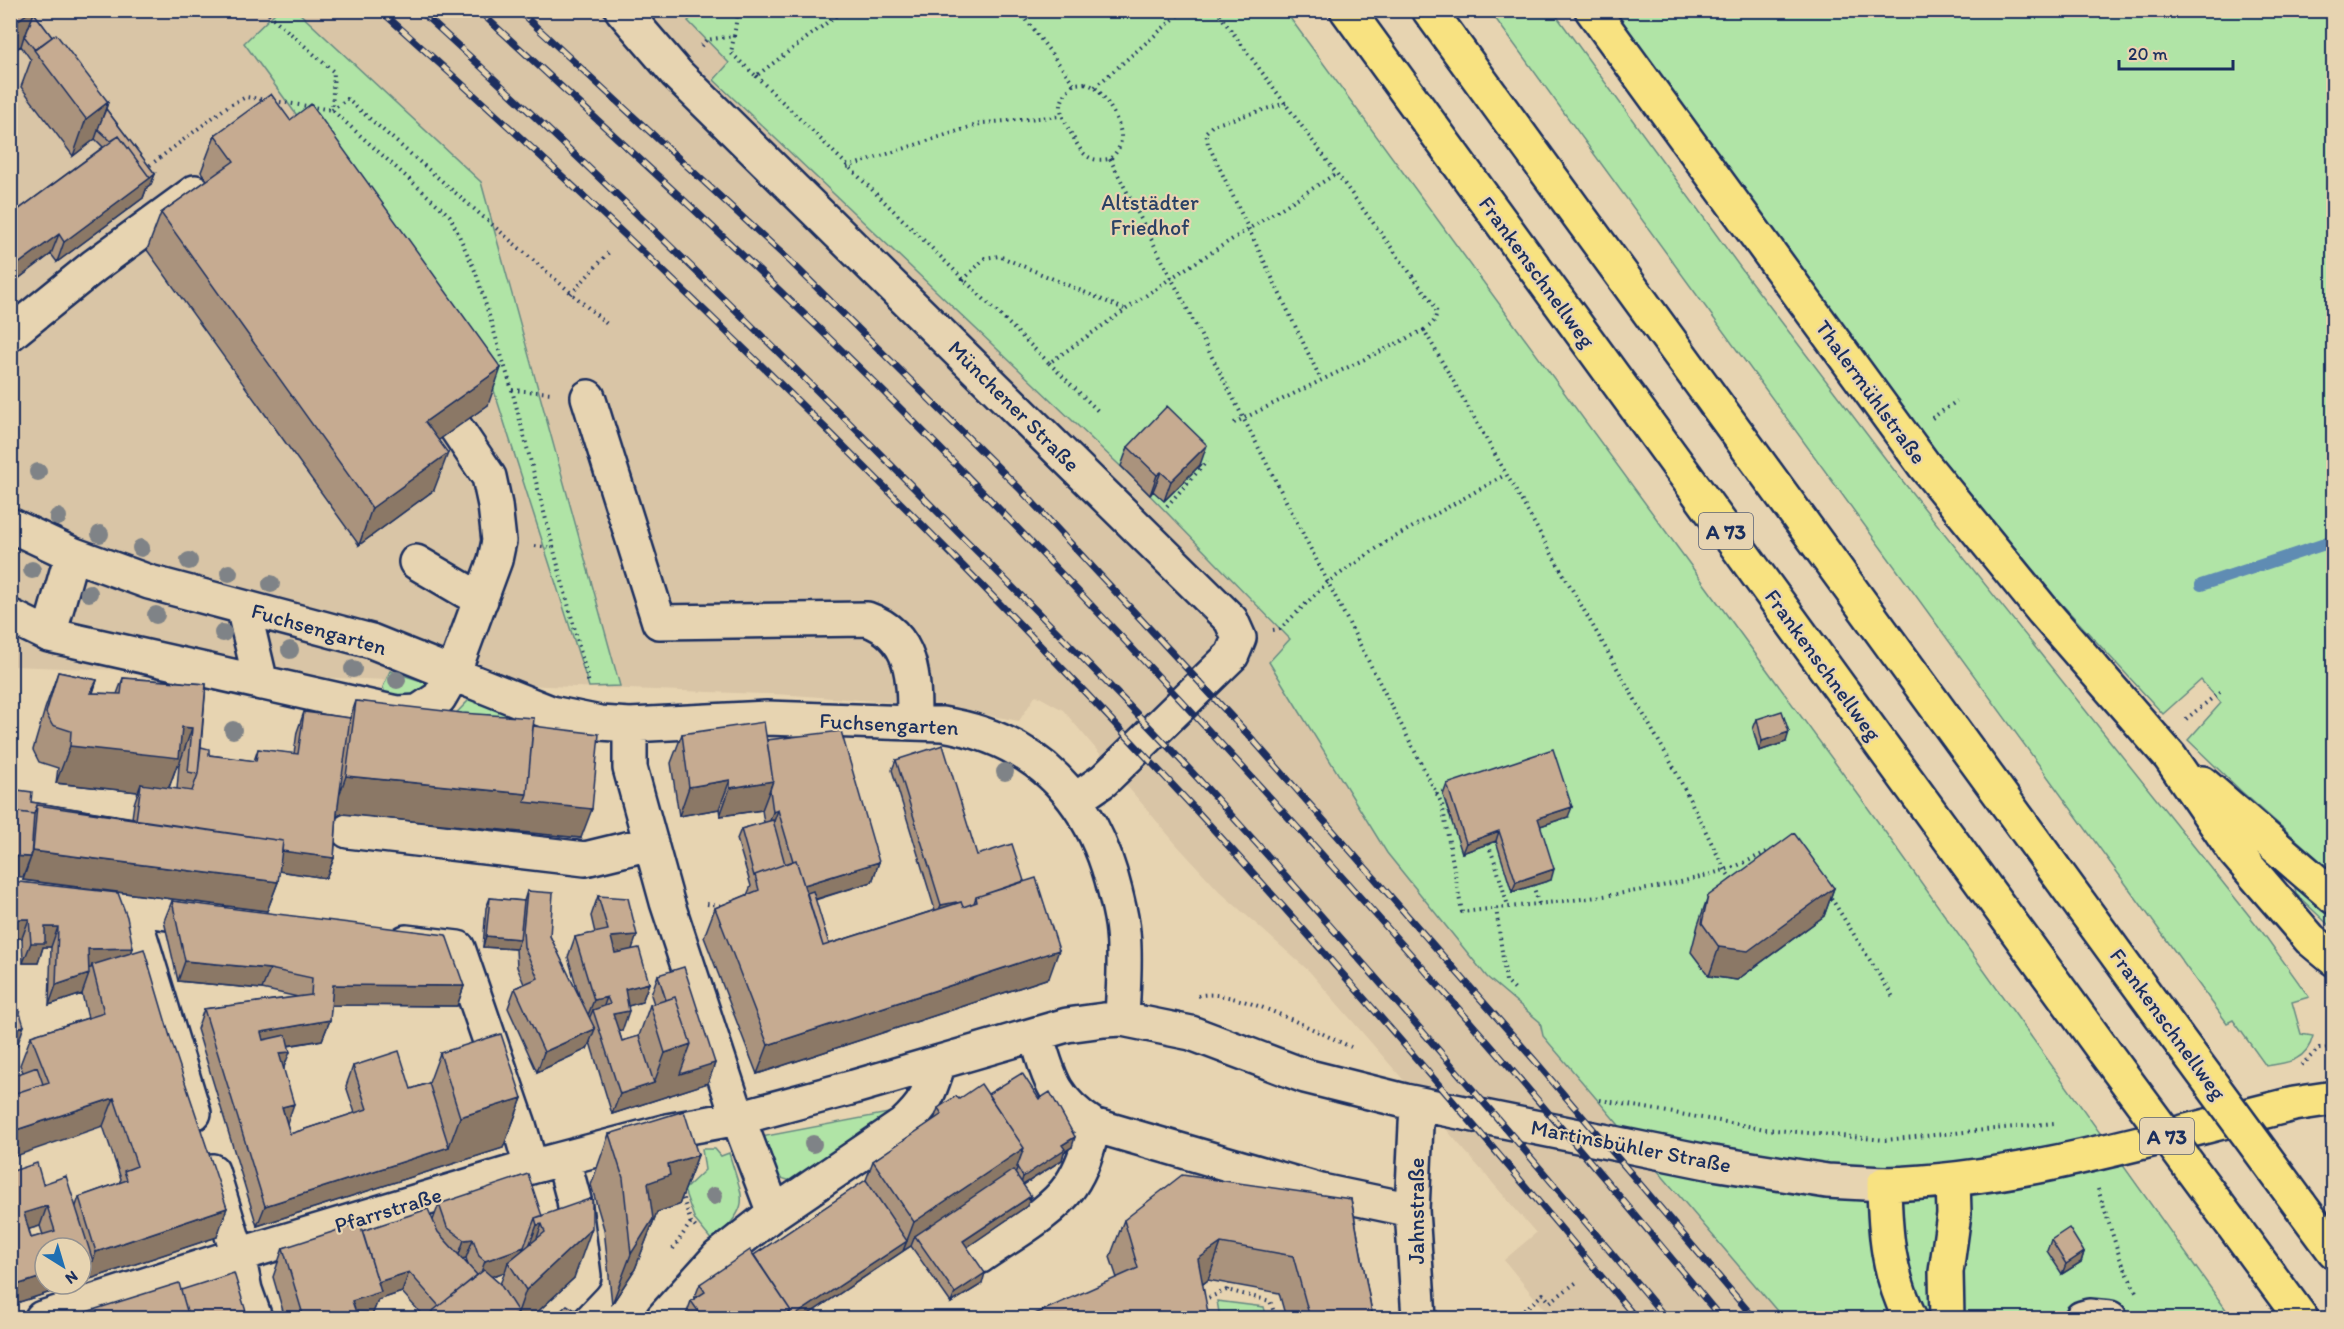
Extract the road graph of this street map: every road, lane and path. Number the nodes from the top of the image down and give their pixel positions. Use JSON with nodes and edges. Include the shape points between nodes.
{"nodes":[{"id":1,"x":264,"y":10,"type":"edge"},
{"id":2,"x":622,"y":10,"type":"edge"},
{"id":3,"x":738,"y":10,"type":"edge"},
{"id":4,"x":844,"y":10,"type":"edge"},
{"id":5,"x":1019,"y":10,"type":"edge"},
{"id":6,"x":1184,"y":10,"type":"edge"},
{"id":7,"x":1216,"y":10,"type":"edge"},
{"id":8,"x":1347,"y":10,"type":"edge"},
{"id":9,"x":1429,"y":10,"type":"edge"},
{"id":10,"x":1592,"y":10,"type":"edge"},
{"id":11,"x":734,"y":36,"type":"junction"},
{"id":12,"x":706,"y":40,"type":"dead end"},
{"id":13,"x":756,"y":76,"type":"junction"},
{"id":14,"x":1074,"y":84,"type":"junction"},
{"id":15,"x":1095,"y":87,"type":"junction"},
{"id":16,"x":1286,"y":103,"type":"junction"},
{"id":17,"x":332,"y":110,"type":"junction"},
{"id":18,"x":1061,"y":116,"type":"junction"},
{"id":19,"x":1110,"y":159,"type":"junction"},
{"id":20,"x":846,"y":167,"type":"junction"},
{"id":21,"x":144,"y":170,"type":"edge"},
{"id":22,"x":1337,"y":173,"type":"junction"},
{"id":23,"x":209,"y":183,"type":"edge"},
{"id":24,"x":1249,"y":229,"type":"junction"},
{"id":25,"x":609,"y":252,"type":"dead end"},
{"id":26,"x":1171,"y":278,"type":"junction"},
{"id":27,"x":963,"y":280,"type":"junction"},
{"id":28,"x":571,"y":294,"type":"junction"},
{"id":29,"x":1125,"y":309,"type":"junction"},
{"id":30,"x":607,"y":324,"type":"dead end"},
{"id":31,"x":17,"y":329,"type":"edge"},
{"id":32,"x":1424,"y":330,"type":"junction"},
{"id":33,"x":1049,"y":363,"type":"junction"},
{"id":34,"x":1321,"y":380,"type":"junction"},
{"id":35,"x":588,"y":397,"type":"dead end"},
{"id":36,"x":1098,"y":411,"type":"dead end"},
{"id":37,"x":1242,"y":418,"type":"junction"},
{"id":38,"x":1234,"y":423,"type":"dead end"},
{"id":39,"x":456,"y":428,"type":"edge"},
{"id":40,"x":1207,"y":461,"type":"edge"},
{"id":41,"x":1505,"y":475,"type":"junction"},
{"id":42,"x":10,"y":525,"type":"edge"},
{"id":43,"x":1142,"y":532,"type":"junction"},
{"id":44,"x":72,"y":554,"type":"junction"},
{"id":45,"x":416,"y":562,"type":"dead end"},
{"id":46,"x":1328,"y":582,"type":"junction"},
{"id":47,"x":481,"y":600,"type":"junction"},
{"id":48,"x":243,"y":607,"type":"junction"},
{"id":49,"x":10,"y":616,"type":"edge"},
{"id":50,"x":49,"y":635,"type":"junction"},
{"id":51,"x":1239,"y":638,"type":"junction"},
{"id":52,"x":453,"y":674,"type":"junction"},
{"id":53,"x":261,"y":682,"type":"junction"},
{"id":54,"x":2220,"y":692,"type":"dead end"},
{"id":55,"x":914,"y":723,"type":"junction"},
{"id":56,"x":615,"y":724,"type":"junction"},
{"id":57,"x":2164,"y":749,"type":"junction"},
{"id":58,"x":1451,"y":787,"type":"edge"},
{"id":59,"x":1436,"y":794,"type":"junction"},
{"id":60,"x":1075,"y":800,"type":"junction"},
{"id":61,"x":348,"y":831,"type":"dead end"},
{"id":62,"x":651,"y":843,"type":"junction"},
{"id":63,"x":1488,"y":844,"type":"edge"},
{"id":64,"x":1776,"y":848,"type":"edge"},
{"id":65,"x":1725,"y":870,"type":"junction"},
{"id":66,"x":1533,"y":885,"type":"edge"},
{"id":67,"x":1736,"y":885,"type":"edge"},
{"id":68,"x":1825,"y":887,"type":"edge"},
{"id":69,"x":10,"y":892,"type":"edge"},
{"id":70,"x":2334,"y":897,"type":"edge"},
{"id":71,"x":1539,"y":904,"type":"junction"},
{"id":72,"x":1508,"y":906,"type":"junction"},
{"id":73,"x":1497,"y":908,"type":"junction"},
{"id":74,"x":132,"y":910,"type":"junction"},
{"id":75,"x":237,"y":922,"type":"edge"},
{"id":76,"x":377,"y":939,"type":"edge"},
{"id":77,"x":2322,"y":949,"type":"edge"},
{"id":78,"x":2334,"y":983,"type":"edge"},
{"id":79,"x":1515,"y":990,"type":"dead end"},
{"id":80,"x":1893,"y":997,"type":"dead end"},
{"id":81,"x":1122,"y":1019,"type":"junction"},
{"id":82,"x":1036,"y":1034,"type":"junction"},
{"id":83,"x":2334,"y":1048,"type":"edge"},
{"id":84,"x":939,"y":1063,"type":"junction"},
{"id":85,"x":2299,"y":1067,"type":"dead end"},
{"id":86,"x":2333,"y":1096,"type":"edge"},
{"id":87,"x":1598,"y":1100,"type":"dead end"},
{"id":88,"x":1418,"y":1104,"type":"junction"},
{"id":89,"x":738,"y":1118,"type":"junction"},
{"id":90,"x":2060,"y":1122,"type":"dead end"},
{"id":91,"x":1093,"y":1125,"type":"junction"},
{"id":92,"x":667,"y":1131,"type":"junction"},
{"id":93,"x":2087,"y":1154,"type":"junction"},
{"id":94,"x":563,"y":1159,"type":"junction"},
{"id":95,"x":531,"y":1167,"type":"junction"},
{"id":96,"x":1953,"y":1180,"type":"junction"},
{"id":97,"x":1884,"y":1184,"type":"junction"},
{"id":98,"x":1412,"y":1210,"type":"junction"},
{"id":99,"x":774,"y":1213,"type":"junction"},
{"id":100,"x":2334,"y":1251,"type":"edge"},
{"id":101,"x":238,"y":1255,"type":"junction"},
{"id":102,"x":718,"y":1257,"type":"junction"},
{"id":103,"x":979,"y":1257,"type":"dead end"},
{"id":104,"x":1576,"y":1282,"type":"dead end"},
{"id":105,"x":1229,"y":1284,"type":"dead end"},
{"id":106,"x":1227,"y":1290,"type":"junction"},
{"id":107,"x":2140,"y":1299,"type":"dead end"},
{"id":108,"x":1203,"y":1309,"type":"edge"},
{"id":109,"x":42,"y":1318,"type":"edge"},
{"id":110,"x":255,"y":1318,"type":"edge"},
{"id":111,"x":544,"y":1318,"type":"edge"},
{"id":112,"x":663,"y":1318,"type":"edge"},
{"id":113,"x":1276,"y":1318,"type":"edge"},
{"id":114,"x":1419,"y":1318,"type":"edge"},
{"id":115,"x":1515,"y":1318,"type":"edge"},
{"id":116,"x":1910,"y":1318,"type":"edge"},
{"id":117,"x":1947,"y":1318,"type":"edge"},
{"id":118,"x":2082,"y":1318,"type":"edge"},
{"id":119,"x":2110,"y":1318,"type":"edge"},
{"id":120,"x":2301,"y":1318,"type":"edge"}],
"edges":[{"from":1,"to":17,"type":"path","via":[[334,72]]},
{"from":2,"to":43,"type":"street","name":"Münchener Straße","via":[[677,74]]},
{"from":3,"to":11,"type":"path"},
{"from":4,"to":13,"type":"path"},
{"from":5,"to":14,"type":"path"},
{"from":6,"to":15,"type":"path"},
{"from":7,"to":16,"type":"path"},
{"from":8,"to":120,"type":"main road","name":"Frankenschnellweg","number":"A 73","bridge":true},
{"from":9,"to":100,"type":"main road","name":"Frankenschnellweg","bridge":true},
{"from":10,"to":57,"type":"main road","name":"Thalermühlstraße","via":[[1924,465],[2043,611]]},
{"from":11,"to":12,"type":"path"},
{"from":11,"to":13,"type":"path","via":[[731,53]]},
{"from":13,"to":20,"type":"path"},
{"from":14,"to":15,"type":"path"},
{"from":14,"to":18,"type":"path","via":[[1061,100]]},
{"from":15,"to":19,"type":"path","via":[[1122,137]]},
{"from":16,"to":22,"type":"path"},
{"from":16,"to":24,"type":"path","via":[[1213,125],[1206,132],[1208,144]]},
{"from":17,"to":21,"type":"path","via":[[246,97],[228,106]]},
{"from":17,"to":28,"type":"path","via":[[348,99]]},
{"from":17,"to":56,"type":"path","via":[[450,216],[476,273]]},
{"from":18,"to":19,"type":"path","via":[[1086,156]]},
{"from":18,"to":20,"type":"path","via":[[983,123]]},
{"from":19,"to":26,"type":"path"},
{"from":20,"to":27,"type":"path"},
{"from":22,"to":24,"type":"path"},
{"from":22,"to":32,"type":"path","via":[[1436,308],[1437,317]]},
{"from":23,"to":31,"type":"street","via":[[94,266]]},
{"from":24,"to":26,"type":"path"},
{"from":24,"to":34,"type":"path"},
{"from":25,"to":28,"type":"path"},
{"from":26,"to":29,"type":"path"},
{"from":26,"to":37,"type":"path"},
{"from":27,"to":29,"type":"path","via":[[985,258],[999,256]]},
{"from":27,"to":33,"type":"path"},
{"from":28,"to":30,"type":"path"},
{"from":29,"to":33,"type":"path"},
{"from":32,"to":34,"type":"path"},
{"from":32,"to":41,"type":"path"},
{"from":33,"to":36,"type":"path"},
{"from":34,"to":37,"type":"path"},
{"from":35,"to":55,"type":"street","via":[[659,622],[867,619],[880,623],[899,643],[913,671]]},
{"from":37,"to":38,"type":"path"},
{"from":37,"to":46,"type":"path"},
{"from":39,"to":47,"type":"street","via":[[489,477],[495,505],[499,541]]},
{"from":40,"to":43,"type":"path"},
{"from":41,"to":46,"type":"path","via":[[1386,542]]},
{"from":41,"to":65,"type":"path","via":[[1674,768]]},
{"from":42,"to":44,"type":"street","name":"Fuchsengarten"},
{"from":43,"to":51,"type":"street","name":"Münchener Straße","via":[[1231,620]]},
{"from":44,"to":48,"type":"street","name":"Fuchsengarten","via":[[149,582]]},
{"from":44,"to":50,"type":"street"},
{"from":45,"to":47,"type":"street"},
{"from":46,"to":51,"type":"path","via":[[1280,629]]},
{"from":46,"to":59,"type":"path"},
{"from":47,"to":52,"type":"street"},
{"from":48,"to":52,"type":"street","name":"Fuchsengarten","via":[[371,641]]},
{"from":48,"to":53,"type":"street"},
{"from":49,"to":50,"type":"street"},
{"from":50,"to":53,"type":"street"},
{"from":51,"to":60,"type":"street","via":[[1225,661],[1104,780]]},
{"from":52,"to":53,"type":"street","via":[[439,698],[418,712],[397,713]]},
{"from":52,"to":56,"type":"street","name":"Fuchsengarten","via":[[551,713]]},
{"from":54,"to":57,"type":"path"},
{"from":55,"to":56,"type":"street","name":"Fuchsengarten","via":[[767,718]]},
{"from":55,"to":60,"type":"street","name":"Fuchsengarten","via":[[942,724],[993,737],[1032,758]]},
{"from":56,"to":62,"type":"street"},
{"from":57,"to":70,"type":"main road","name":"Thalermühlstraße"},
{"from":57,"to":77,"type":"main road","name":"Thalermühlstraße","via":[[2235,852]]},
{"from":58,"to":59,"type":"path"},
{"from":59,"to":73,"type":"path","via":[[1442,804],[1462,912]]},
{"from":60,"to":81,"type":"street","name":"Fuchsengarten","via":[[1099,841],[1116,896],[1123,931]]},
{"from":61,"to":62,"type":"street","via":[[585,859]]},
{"from":62,"to":89,"type":"street"},
{"from":63,"to":72,"type":"path"},
{"from":64,"to":65,"type":"path"},
{"from":65,"to":67,"type":"path"},
{"from":65,"to":71,"type":"path","via":[[1599,898]]},
{"from":66,"to":71,"type":"path"},
{"from":68,"to":80,"type":"path"},
{"from":69,"to":74,"type":"street"},
{"from":71,"to":72,"type":"path"},
{"from":72,"to":73,"type":"path"},
{"from":73,"to":79,"type":"path","via":[[1506,981]]},
{"from":74,"to":75,"type":"street"},
{"from":74,"to":101,"type":"street"},
{"from":76,"to":95,"type":"street","via":[[458,948]]},
{"from":77,"to":78,"type":"main road","name":"Thalermühlstraße"},
{"from":81,"to":82,"type":"street","name":"Martinsbühler Straße","via":[[1085,1022]]},
{"from":81,"to":88,"type":"street","name":"Martinsbühler Straße","via":[[1191,1034],[1305,1076]]},
{"from":82,"to":84,"type":"street","name":"Martinsbühler Straße"},
{"from":82,"to":91,"type":"street","via":[[1049,1079],[1060,1098]]},
{"from":83,"to":85,"type":"path","via":[[2319,1048]]},
{"from":84,"to":89,"type":"street","name":"Martinsbühler Straße"},
{"from":84,"to":99,"type":"street","via":[[920,1110]]},
{"from":86,"to":93,"type":"main road","name":"Martinsbühler Straße"},
{"from":87,"to":90,"type":"path","via":[[1765,1129],[1885,1140]]},
{"from":88,"to":97,"type":"street","name":"Martinsbühler Straße","via":[[1707,1162],[1827,1181]]},
{"from":88,"to":98,"type":"street","name":"Jahnstraße"},
{"from":89,"to":92,"type":"street","name":"Pfarrstraße"},
{"from":89,"to":99,"type":"street"},
{"from":91,"to":98,"type":"street","via":[[1321,1191]]},
{"from":91,"to":103,"type":"street","via":[[1082,1167],[1070,1187],[1037,1217]]},
{"from":92,"to":94,"type":"street","name":"Pfarrstraße"},
{"from":92,"to":102,"type":"path","via":[[691,1222]]},
{"from":93,"to":96,"type":"main road","name":"Martinsbühler Straße"},
{"from":93,"to":107,"type":"path","via":[[2120,1258]]},
{"from":94,"to":95,"type":"street","name":"Pfarrstraße"},
{"from":94,"to":111,"type":"street","via":[[584,1276]]},
{"from":95,"to":101,"type":"street","name":"Pfarrstraße"},
{"from":96,"to":97,"type":"main road","name":"Martinsbühler Straße"},
{"from":96,"to":117,"type":"main road"},
{"from":97,"to":116,"type":"main road","via":[[1888,1254]]},
{"from":98,"to":114,"type":"street","name":"Jahnstraße"},
{"from":99,"to":102,"type":"street"},
{"from":101,"to":109,"type":"street","name":"Pfarrstraße"},
{"from":101,"to":110,"type":"street"},
{"from":102,"to":112,"type":"street"},
{"from":104,"to":115,"type":"path","via":[[1550,1302],[1543,1294]]},
{"from":105,"to":106,"type":"path"},
{"from":106,"to":108,"type":"path","via":[[1202,1300]]},
{"from":106,"to":113,"type":"path","via":[[1270,1301]]},
{"from":118,"to":119,"type":"street"}]}
